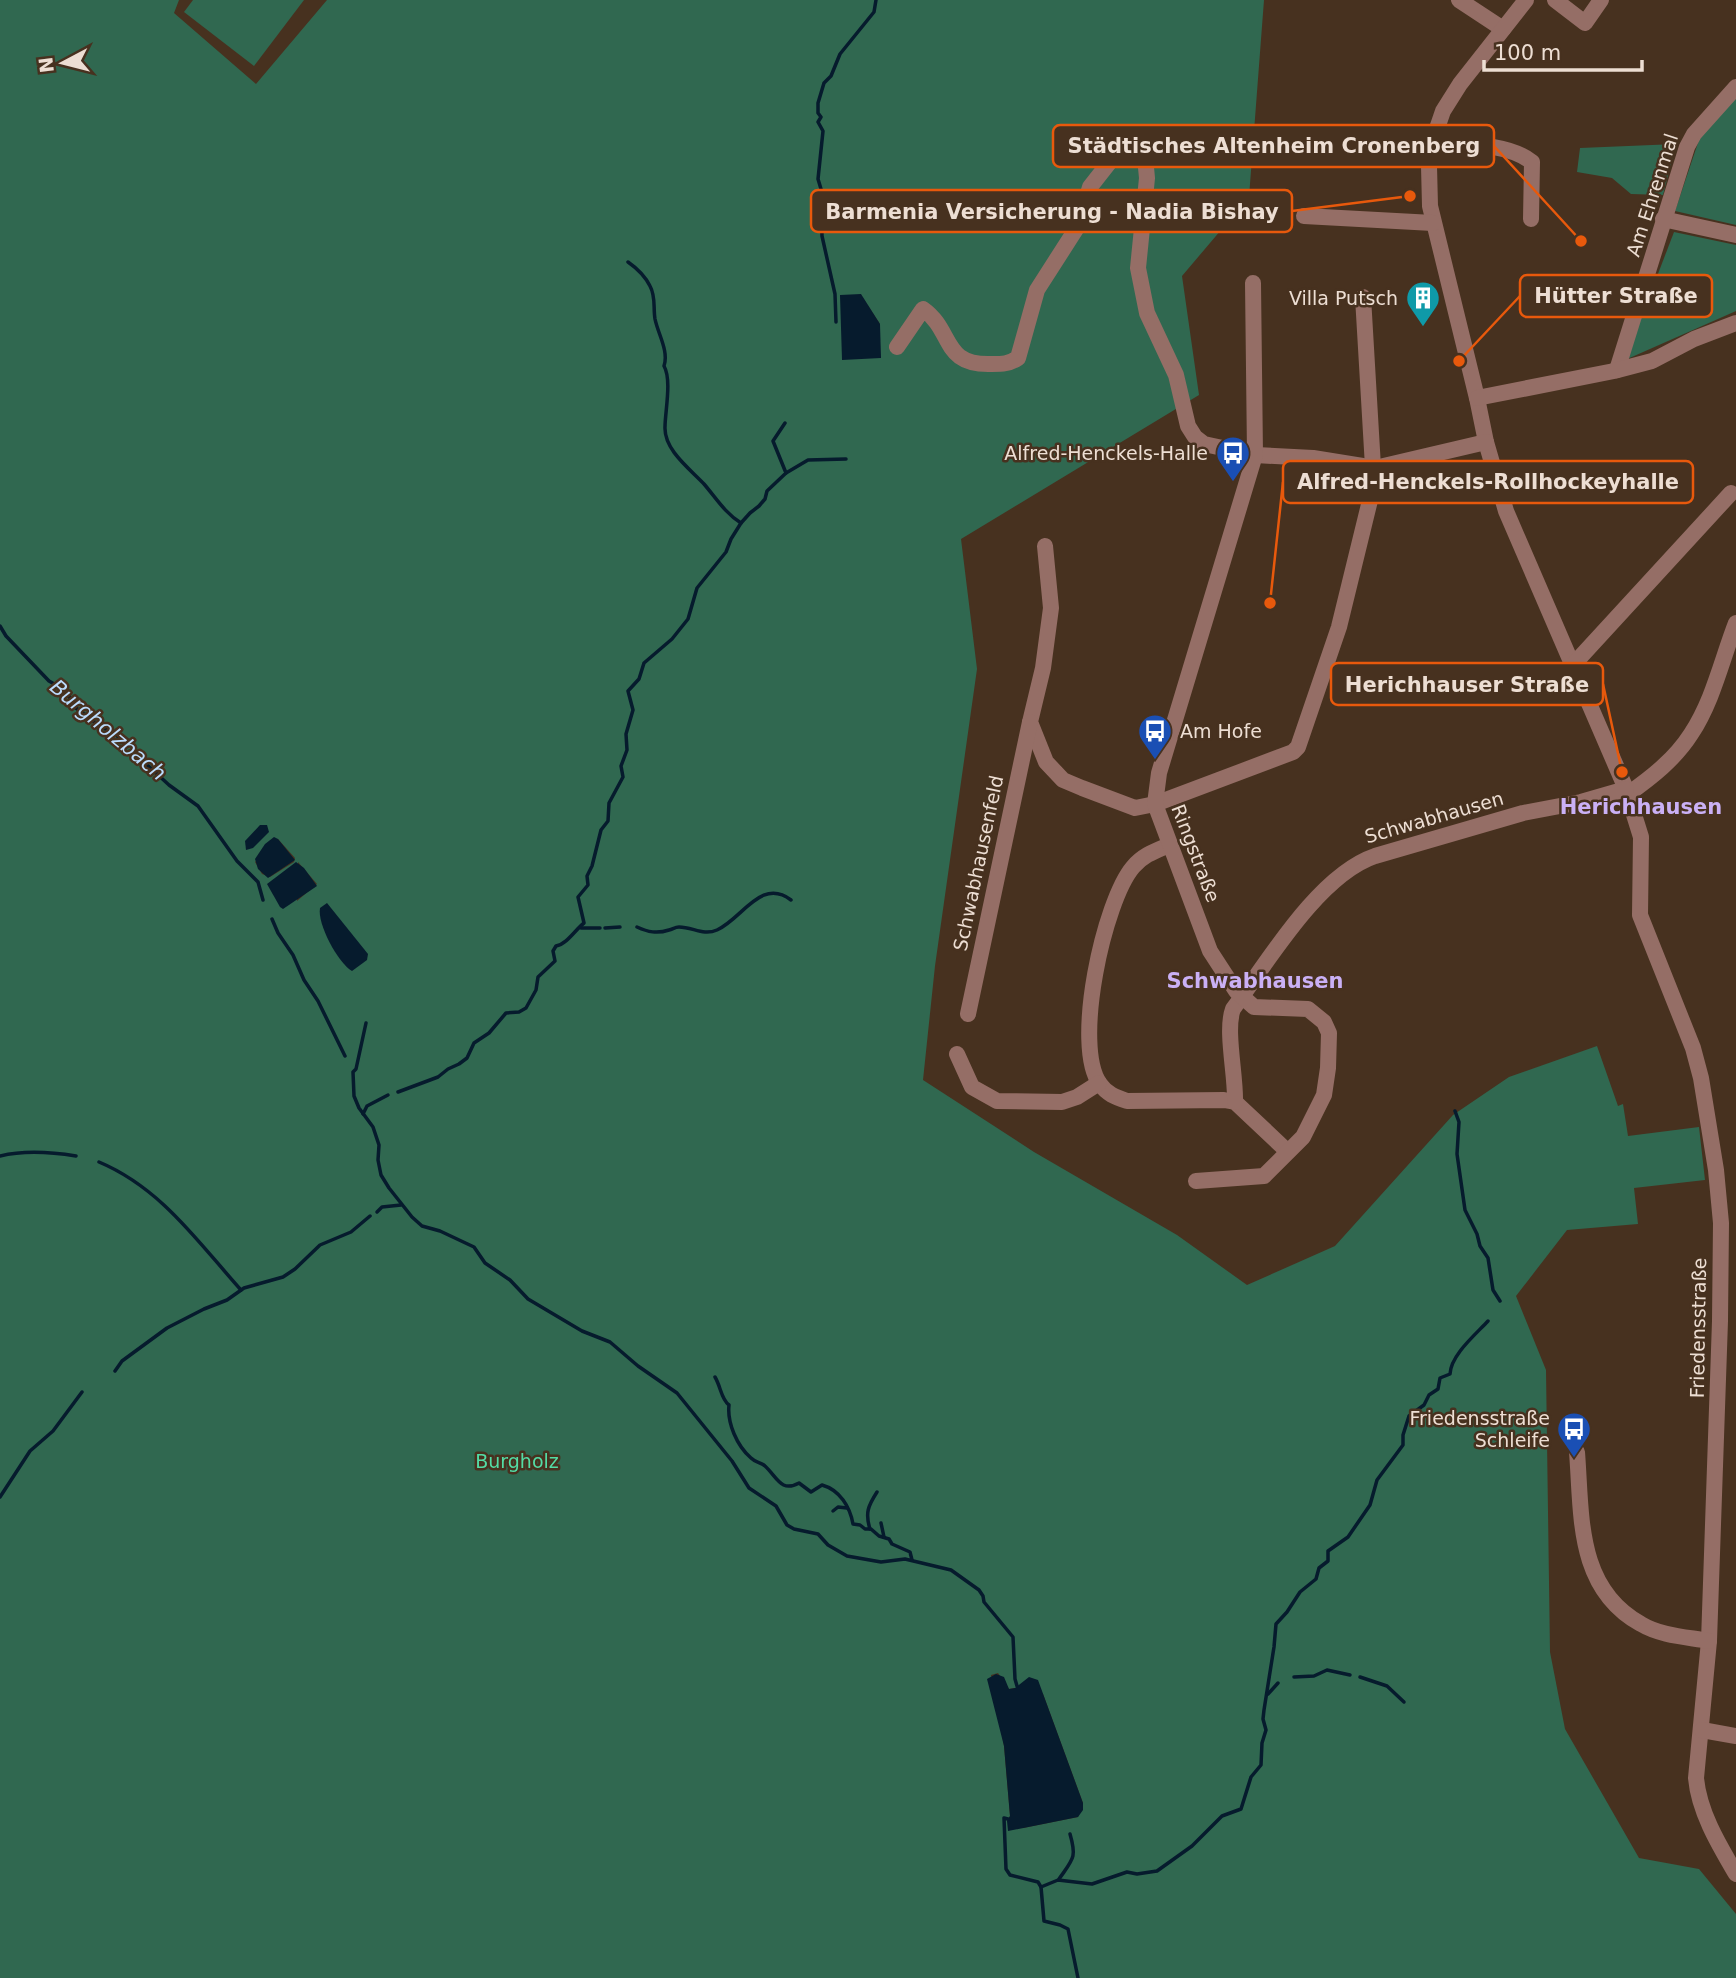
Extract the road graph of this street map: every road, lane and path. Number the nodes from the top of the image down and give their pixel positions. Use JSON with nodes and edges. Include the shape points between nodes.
{"nodes":[{"id":1,"x":1459,"y":0,"type":"edge"},
{"id":2,"x":1526,"y":0,"type":"edge"},
{"id":3,"x":1555,"y":0,"type":"edge"},
{"id":4,"x":1601,"y":0,"type":"edge"},
{"id":5,"x":1503,"y":29,"type":"junction"},
{"id":6,"x":1736,"y":87,"type":"edge"},
{"id":7,"x":1433,"y":142,"type":"junction"},
{"id":8,"x":1304,"y":216,"type":"dead end"},
{"id":9,"x":1531,"y":219,"type":"dead end"},
{"id":10,"x":1663,"y":219,"type":"junction"},
{"id":11,"x":1433,"y":223,"type":"junction"},
{"id":12,"x":1736,"y":235,"type":"edge"},
{"id":13,"x":1253,"y":283,"type":"dead end"},
{"id":14,"x":1363,"y":297,"type":"dead end"},
{"id":15,"x":1736,"y":323,"type":"edge"},
{"id":16,"x":897,"y":347,"type":"dead end"},
{"id":17,"x":1617,"y":370,"type":"junction"},
{"id":18,"x":1477,"y":398,"type":"junction"},
{"id":19,"x":1486,"y":442,"type":"junction"},
{"id":20,"x":1255,"y":455,"type":"junction"},
{"id":21,"x":1375,"y":468,"type":"junction"},
{"id":22,"x":1731,"y":493,"type":"dead end"},
{"id":23,"x":1045,"y":546,"type":"dead end"},
{"id":24,"x":1736,"y":623,"type":"edge"},
{"id":25,"x":1573,"y":665,"type":"junction"},
{"id":26,"x":1030,"y":722,"type":"junction"},
{"id":27,"x":1627,"y":791,"type":"junction"},
{"id":28,"x":1155,"y":804,"type":"junction"},
{"id":29,"x":1169,"y":845,"type":"junction"},
{"id":30,"x":1241,"y":998,"type":"junction"},
{"id":31,"x":968,"y":1014,"type":"dead end"},
{"id":32,"x":957,"y":1054,"type":"dead end"},
{"id":33,"x":1099,"y":1083,"type":"junction"},
{"id":34,"x":1235,"y":1102,"type":"junction"},
{"id":35,"x":1287,"y":1151,"type":"junction"},
{"id":36,"x":1196,"y":1181,"type":"dead end"},
{"id":37,"x":1577,"y":1452,"type":"dead end"},
{"id":38,"x":1709,"y":1641,"type":"junction"},
{"id":39,"x":1702,"y":1730,"type":"junction"},
{"id":40,"x":1736,"y":1736,"type":"edge"},
{"id":41,"x":1736,"y":1874,"type":"edge"}],
"edges":[{"from":1,"to":5,"type":"street"},
{"from":2,"to":5,"type":"street"},
{"from":3,"to":4,"type":"street","via":[[1585,23]]},
{"from":5,"to":7,"type":"street","via":[[1443,111]]},
{"from":6,"to":10,"type":"street","name":"Am Ehrenmal","via":[[1694,134]]},
{"from":7,"to":9,"type":"street","via":[[1501,149],[1532,162]]},
{"from":7,"to":11,"type":"street","via":[[1428,184]]},
{"from":8,"to":11,"type":"street"},
{"from":10,"to":12,"type":"street"},
{"from":10,"to":17,"type":"street","name":"Am Ehrenmal"},
{"from":11,"to":18,"type":"street"},
{"from":13,"to":20,"type":"street","name":"Ringstraße"},
{"from":14,"to":21,"type":"street"},
{"from":15,"to":17,"type":"street","via":[[1652,361]]},
{"from":16,"to":20,"type":"street","via":[[923,309],[941,327],[949,347],[964,359],[977,365],[1010,363],[1018,358],[1037,290],[1078,226],[1090,187],[1112,159],[1124,150],[1136,150],[1144,157],[1147,178],[1138,268],[1147,313],[1176,375],[1188,426],[1204,444]]},
{"from":17,"to":18,"type":"street"},
{"from":18,"to":19,"type":"street"},
{"from":19,"to":21,"type":"street"},
{"from":19,"to":25,"type":"street","via":[[1506,511]]},
{"from":20,"to":21,"type":"street"},
{"from":20,"to":28,"type":"street","name":"Ringstraße","via":[[1159,773]]},
{"from":21,"to":28,"type":"street","via":[[1339,627],[1298,747]]},
{"from":22,"to":25,"type":"street"},
{"from":23,"to":26,"type":"street","name":"Schwabhausenfeld","via":[[1051,608]]},
{"from":24,"to":27,"type":"street","via":[[1704,713],[1691,735],[1670,760]]},
{"from":25,"to":27,"type":"street"},
{"from":26,"to":28,"type":"street","via":[[1046,762],[1063,780],[1135,808]]},
{"from":26,"to":31,"type":"street","name":"Schwabhausenfeld"},
{"from":27,"to":30,"type":"street","name":"Schwabhausen","via":[[1523,813],[1360,861],[1335,878],[1315,900]]},
{"from":27,"to":38,"type":"street","name":"Friedensstraße","via":[[1641,837],[1640,915],[1701,1078],[1716,1170],[1721,1223],[1720,1321]]},
{"from":28,"to":29,"type":"street","name":"Ringstraße"},
{"from":29,"to":30,"type":"street","name":"Ringstraße","via":[[1210,951]]},
{"from":29,"to":33,"type":"street","via":[[1146,855],[1132,869],[1122,885],[1100,952],[1089,1035]]},
{"from":30,"to":34,"type":"street","name":"Schwabhausen","via":[[1230,1024]]},
{"from":30,"to":35,"type":"street","via":[[1254,1007],[1308,1009],[1329,1033],[1324,1095],[1303,1137]]},
{"from":32,"to":33,"type":"street","via":[[972,1087],[997,1101],[1062,1102]]},
{"from":33,"to":34,"type":"street","via":[[1112,1096],[1126,1101]]},
{"from":34,"to":35,"type":"street"},
{"from":35,"to":36,"type":"street","via":[[1258,1178]]},
{"from":37,"to":38,"type":"street","via":[[1585,1544],[1591,1568],[1607,1596],[1643,1625]]},
{"from":38,"to":39,"type":"street","name":"Friedensstraße"},
{"from":39,"to":40,"type":"street"},
{"from":39,"to":41,"type":"street","name":"Friedensstraße","via":[[1698,1791]]}]}
